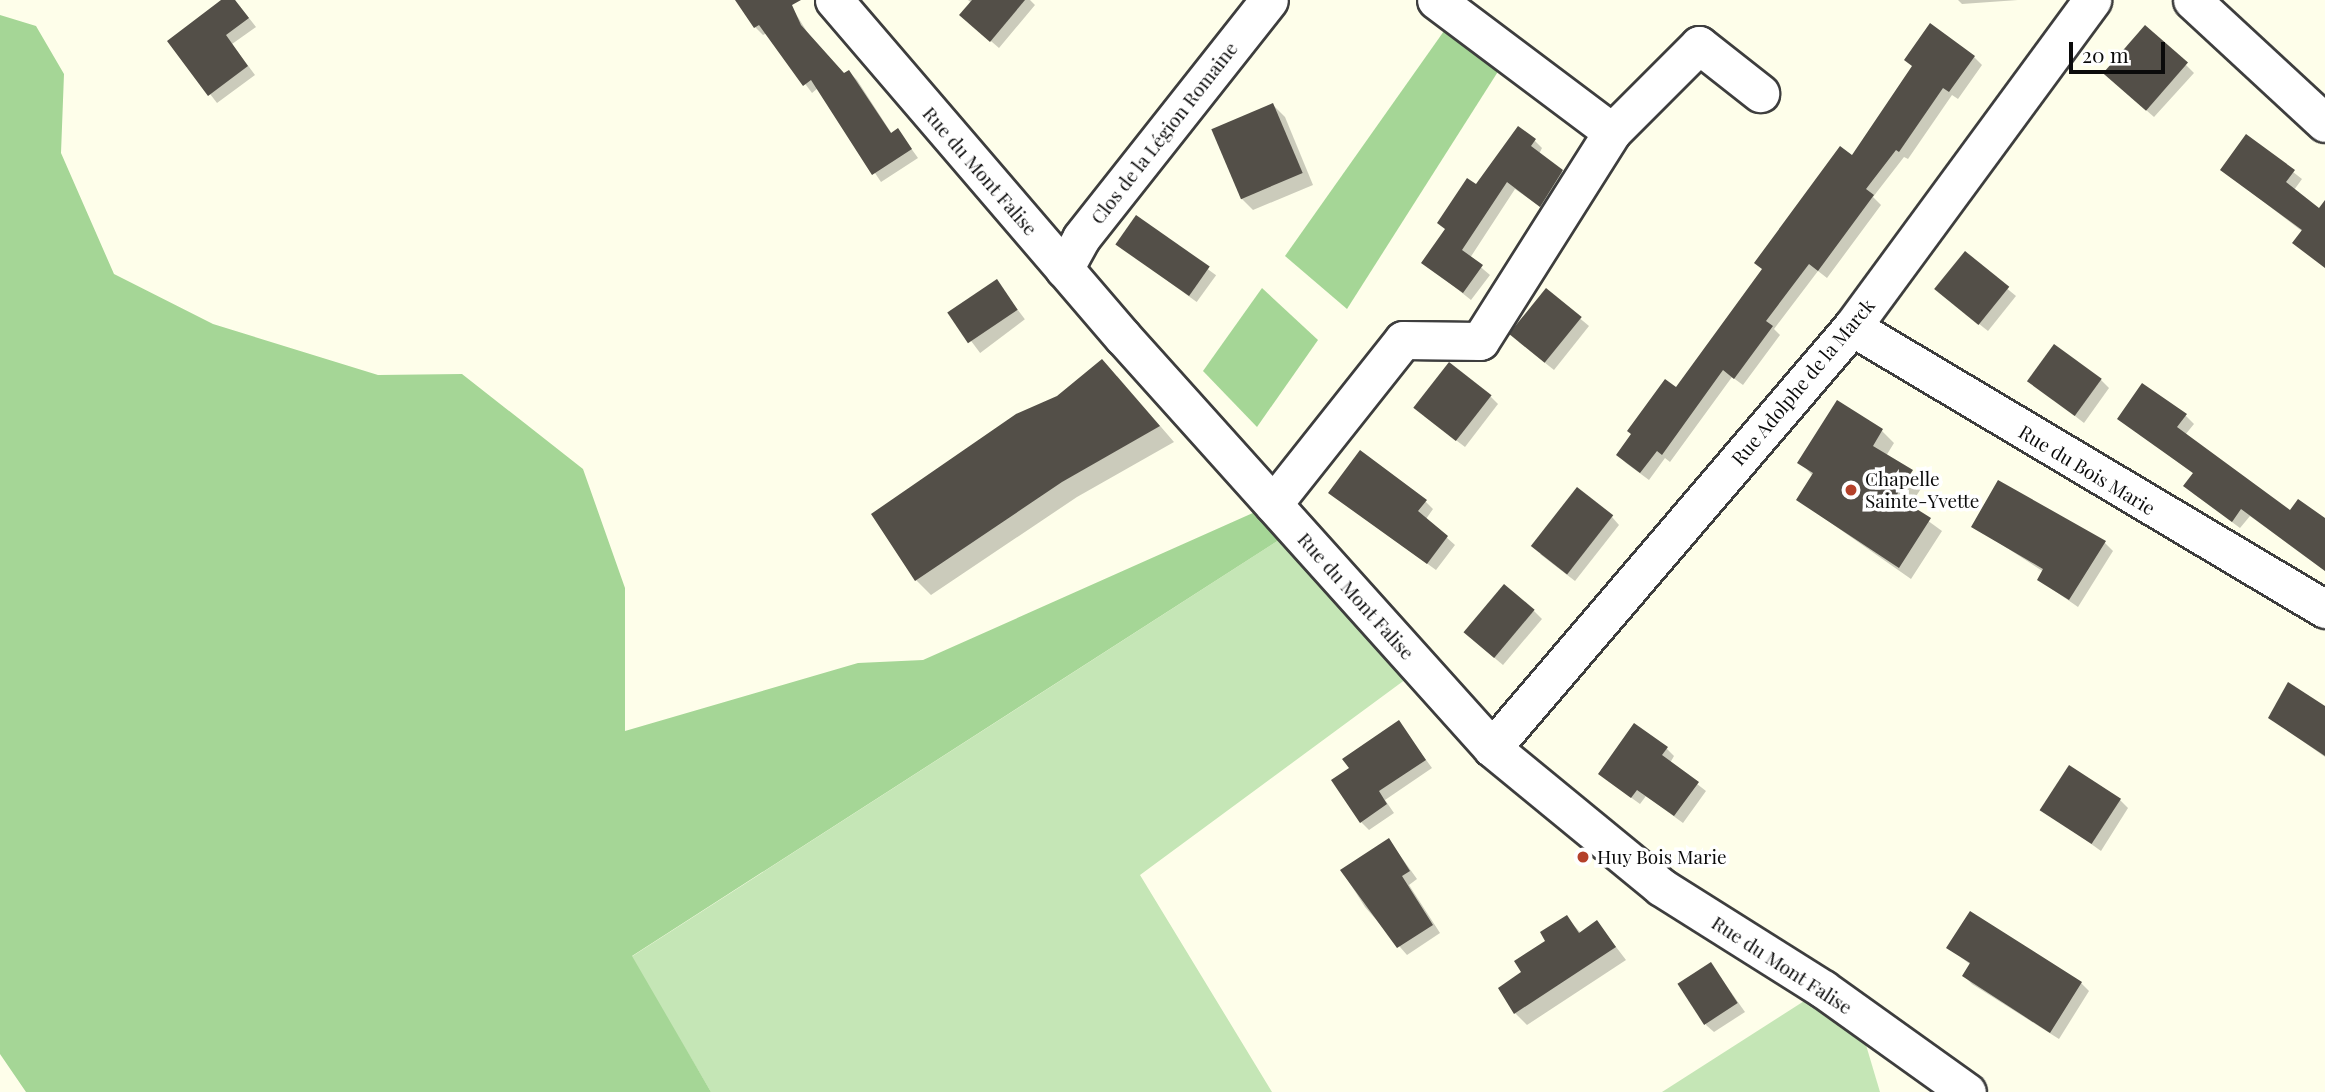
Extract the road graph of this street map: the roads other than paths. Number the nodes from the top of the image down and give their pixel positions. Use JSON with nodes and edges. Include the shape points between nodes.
{"nodes":[{"id":1,"x":834,"y":0,"type":"edge"},
{"id":2,"x":1269,"y":0,"type":"edge"},
{"id":3,"x":1436,"y":0,"type":"edge"},
{"id":4,"x":2092,"y":0,"type":"edge"},
{"id":5,"x":2192,"y":0,"type":"edge"},
{"id":6,"x":1760,"y":93,"type":"dead end"},
{"id":7,"x":2325,"y":123,"type":"edge"},
{"id":8,"x":1612,"y":132,"type":"junction"},
{"id":9,"x":1064,"y":269,"type":"junction"},
{"id":10,"x":1852,"y":327,"type":"junction"},
{"id":11,"x":1273,"y":503,"type":"junction"},
{"id":12,"x":2325,"y":608,"type":"edge"},
{"id":13,"x":1492,"y":748,"type":"junction"},
{"id":14,"x":1967,"y":1092,"type":"edge"}],
"edges":[{"from":1,"to":9,"type":"street","name":"Rue du Mont Falise"},
{"from":2,"to":9,"type":"street","name":"Clos de la Légion Romaine","via":[[1081,237]]},
{"from":3,"to":8,"type":"street"},
{"from":4,"to":10,"type":"street","name":"Rue Adolphe de la Marck"},
{"from":5,"to":7,"type":"street"},
{"from":6,"to":8,"type":"street","via":[[1699,45]]},
{"from":8,"to":11,"type":"street","via":[[1480,341],[1403,340]]},
{"from":9,"to":11,"type":"street","name":"Rue du Mont Falise"},
{"from":10,"to":12,"type":"street","name":"Rue du Bois Marie"},
{"from":10,"to":13,"type":"street","name":"Rue Adolphe de la Marck"},
{"from":11,"to":13,"type":"street","name":"Rue du Mont Falise"},
{"from":13,"to":14,"type":"street","name":"Rue du Mont Falise","via":[[1661,887],[1823,989]]}]}
